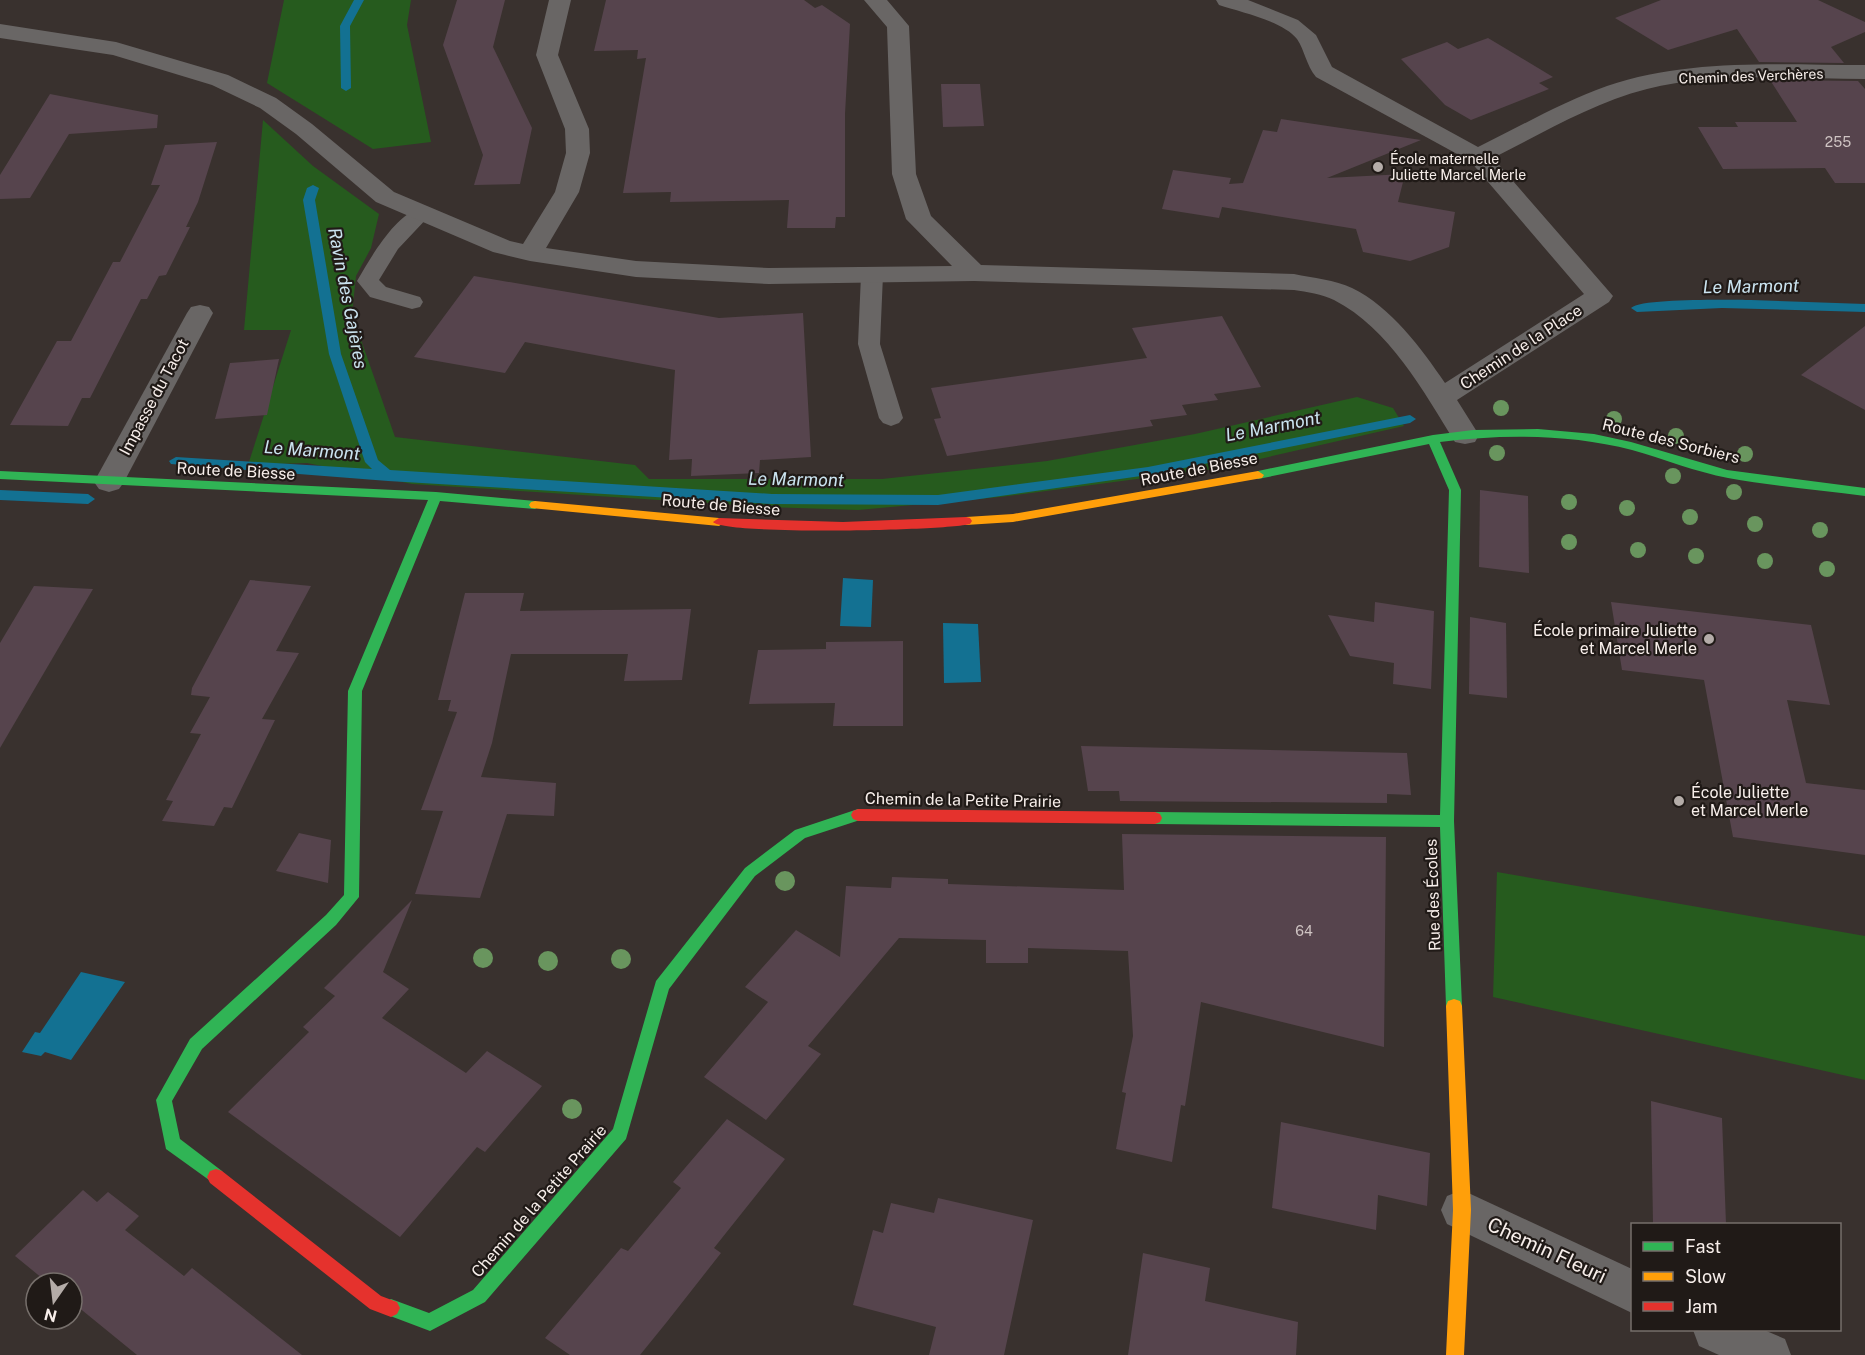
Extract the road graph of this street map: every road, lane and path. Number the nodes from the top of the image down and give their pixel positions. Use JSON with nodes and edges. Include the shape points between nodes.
{"nodes":[{"id":1,"x":560,"y":0,"type":"edge"},
{"id":2,"x":875,"y":0,"type":"edge"},
{"id":3,"x":1227,"y":0,"type":"edge"},
{"id":4,"x":0,"y":31,"type":"edge"},
{"id":5,"x":1865,"y":72,"type":"edge"},
{"id":6,"x":1478,"y":156,"type":"junction"},
{"id":7,"x":421,"y":214,"type":"junction"},
{"id":8,"x":530,"y":253,"type":"junction"},
{"id":9,"x":974,"y":273,"type":"junction"},
{"id":10,"x":872,"y":275,"type":"junction"},
{"id":11,"x":412,"y":302,"type":"dead end"},
{"id":12,"x":200,"y":313,"type":"dead end"},
{"id":13,"x":1441,"y":398,"type":"junction"},
{"id":14,"x":891,"y":418,"type":"dead end"},
{"id":15,"x":1465,"y":435,"type":"junction"},
{"id":16,"x":1433,"y":439,"type":"junction"},
{"id":17,"x":0,"y":475,"type":"edge"},
{"id":18,"x":109,"y":482,"type":"junction"},
{"id":19,"x":1865,"y":492,"type":"edge"},
{"id":20,"x":436,"y":496,"type":"junction"},
{"id":21,"x":1447,"y":821,"type":"junction"},
{"id":22,"x":1462,"y":1210,"type":"junction"},
{"id":23,"x":1631,"y":1291,"type":"edge"},
{"id":24,"x":1719,"y":1331,"type":"edge"},
{"id":25,"x":1455,"y":1355,"type":"edge"},
{"id":26,"x":1769,"y":1355,"type":"edge"}],
"edges":[{"from":1,"to":8,"type":"street","via":[[547,55],[577,129],[578,153],[567,192]]},
{"from":2,"to":9,"type":"street","via":[[898,26],[904,174],[919,219]]},
{"from":3,"to":6,"type":"street","via":[[1301,29],[1315,64],[1324,72]]},
{"from":4,"to":7,"type":"street","via":[[116,49],[220,80],[268,103],[385,197]]},
{"from":5,"to":6,"type":"street","name":"Chemin des Verchères","via":[[1660,79],[1614,91]]},
{"from":6,"to":13,"type":"street","name":"Chemin de la Place","via":[[1600,296]]},
{"from":7,"to":8,"type":"street","via":[[502,247]]},
{"from":7,"to":11,"type":"lane","via":[[384,251],[368,281],[378,292]]},
{"from":8,"to":10,"type":"street","via":[[636,269],[769,276]]},
{"from":9,"to":10,"type":"street"},
{"from":9,"to":13,"type":"street","via":[[1294,282],[1324,287],[1344,294],[1382,321]]},
{"from":10,"to":14,"type":"lane","via":[[869,344]]},
{"from":12,"to":18,"type":"street","name":"Impasse du Tacot"},
{"from":13,"to":15,"type":"street"},
{"from":15,"to":16,"type":"street","name":"Route des Sorbiers"},
{"from":15,"to":19,"type":"street","name":"Route des Sorbiers","via":[[1538,433],[1594,438],[1726,474]]},
{"from":16,"to":20,"type":"street","name":"Route de Biesse","via":[[1207,485],[1013,518],[867,528],[778,527]]},
{"from":16,"to":21,"type":"street","name":"Rue des Écoles","via":[[1455,490]]},
{"from":17,"to":18,"type":"street","name":"Route de Biesse"},
{"from":18,"to":20,"type":"street","name":"Route de Biesse"},
{"from":20,"to":21,"type":"street","name":"Chemin de la Petite Prairie","via":[[355,691],[351,897],[196,1044],[164,1101],[172,1143],[376,1303],[430,1322],[479,1296],[620,1133],[662,986],[750,872],[800,834],[857,815]]},
{"from":21,"to":22,"type":"street","name":"Rue des Écoles"},
{"from":22,"to":23,"type":"street","name":"Chemin Fleuri"},
{"from":22,"to":25,"type":"street","name":"Rue des Écoles"},
{"from":24,"to":26,"type":"street"}]}
